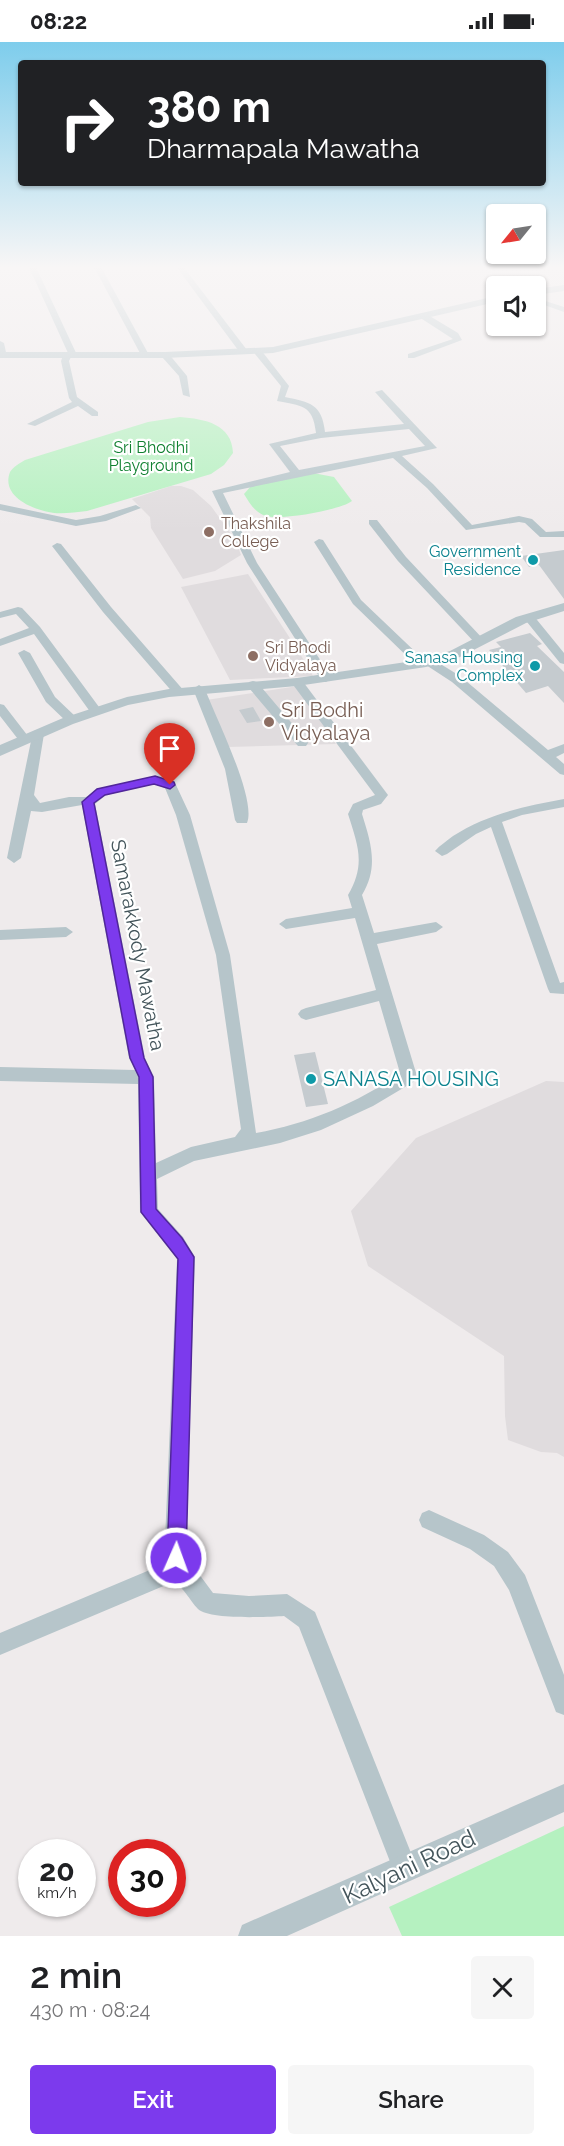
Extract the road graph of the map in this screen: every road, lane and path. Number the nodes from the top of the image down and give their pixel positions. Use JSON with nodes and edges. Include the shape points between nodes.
{"nodes":[{"id":1,"x":207,"y":353,"type":"edge"},
{"id":2,"x":259,"y":353,"type":"edge"},
{"id":3,"x":419,"y":353,"type":"edge"},
{"id":4,"x":2,"y":355,"type":"edge"},
{"id":5,"x":70,"y":355,"type":"junction"},
{"id":6,"x":145,"y":355,"type":"joint"},
{"id":7,"x":165,"y":355,"type":"junction"},
{"id":8,"x":411,"y":356,"type":"dead end"},
{"id":9,"x":379,"y":392,"type":"dead end"},
{"id":10,"x":187,"y":395,"type":"dead end"},
{"id":11,"x":79,"y":402,"type":"junction"},
{"id":12,"x":95,"y":414,"type":"dead end"},
{"id":13,"x":32,"y":424,"type":"dead end"},
{"id":14,"x":411,"y":426,"type":"junction"},
{"id":15,"x":321,"y":435,"type":"junction"},
{"id":16,"x":394,"y":454,"type":"junction"},
{"id":17,"x":297,"y":473,"type":"junction"},
{"id":18,"x":0,"y":507,"type":"edge"},
{"id":19,"x":136,"y":508,"type":"dead end"},
{"id":20,"x":373,"y":522,"type":"dead end"},
{"id":21,"x":564,"y":534,"type":"edge"},
{"id":22,"x":319,"y":542,"type":"dead end"},
{"id":23,"x":57,"y":546,"type":"dead end"},
{"id":24,"x":564,"y":607,"type":"edge"},
{"id":25,"x":0,"y":615,"type":"edge"},
{"id":26,"x":529,"y":617,"type":"junction"},
{"id":27,"x":36,"y":629,"type":"junction"},
{"id":28,"x":480,"y":642,"type":"junction"},
{"id":29,"x":0,"y":643,"type":"edge"},
{"id":30,"x":24,"y":654,"type":"dead end"},
{"id":31,"x":564,"y":661,"type":"edge"},
{"id":32,"x":425,"y":663,"type":"junction"},
{"id":33,"x":326,"y":678,"type":"junction"},
{"id":34,"x":297,"y":682,"type":"junction"},
{"id":35,"x":253,"y":685,"type":"junction"},
{"id":36,"x":199,"y":689,"type":"junction"},
{"id":37,"x":179,"y":692,"type":"junction"},
{"id":38,"x":0,"y":708,"type":"edge"},
{"id":39,"x":95,"y":710,"type":"junction"},
{"id":40,"x":72,"y":720,"type":"junction"},
{"id":41,"x":31,"y":737,"type":"junction"},
{"id":42,"x":302,"y":743,"type":"dead end"},
{"id":43,"x":564,"y":748,"type":"edge"},
{"id":44,"x":0,"y":751,"type":"edge"},
{"id":45,"x":547,"y":756,"type":"junction"},
{"id":46,"x":564,"y":771,"type":"edge"},
{"id":47,"x":28,"y":795,"type":"junction"},
{"id":48,"x":88,"y":802,"type":"junction"},
{"id":49,"x":564,"y":803,"type":"edge"},
{"id":50,"x":242,"y":820,"type":"dead end"},
{"id":51,"x":495,"y":820,"type":"junction"},
{"id":52,"x":442,"y":850,"type":"dead end"},
{"id":53,"x":14,"y":858,"type":"dead end"},
{"id":54,"x":360,"y":912,"type":"junction"},
{"id":55,"x":285,"y":924,"type":"dead end"},
{"id":56,"x":436,"y":927,"type":"dead end"},
{"id":57,"x":66,"y":933,"type":"dead end"},
{"id":58,"x":0,"y":935,"type":"edge"},
{"id":59,"x":368,"y":940,"type":"junction"},
{"id":60,"x":564,"y":988,"type":"edge"},
{"id":61,"x":385,"y":994,"type":"junction"},
{"id":62,"x":306,"y":1014,"type":"dead end"},
{"id":63,"x":0,"y":1074,"type":"edge"},
{"id":64,"x":146,"y":1077,"type":"junction"},
{"id":65,"x":240,"y":1143,"type":"junction"},
{"id":66,"x":148,"y":1175,"type":"junction"},
{"id":67,"x":429,"y":1521,"type":"dead end"},
{"id":68,"x":173,"y":1571,"type":"junction"},
{"id":69,"x":0,"y":1644,"type":"edge"},
{"id":70,"x":564,"y":1704,"type":"edge"},
{"id":71,"x":564,"y":1798,"type":"edge"},
{"id":72,"x":405,"y":1868,"type":"junction"},
{"id":73,"x":263,"y":1934,"type":"edge"}],
"edges":[{"from":1,"to":7,"type":"street"},
{"from":2,"to":15,"type":"street","via":[[285,386],[280,399],[307,404],[319,418]]},
{"from":3,"to":8,"type":"street"},
{"from":4,"to":5,"type":"street"},
{"from":5,"to":6,"type":"street"},
{"from":5,"to":11,"type":"street","via":[[65,361],[67,376],[73,398]]},
{"from":6,"to":7,"type":"street"},
{"from":7,"to":10,"type":"street","via":[[183,375]]},
{"from":9,"to":14,"type":"street"},
{"from":11,"to":12,"type":"street"},
{"from":11,"to":13,"type":"street"},
{"from":14,"to":15,"type":"street"},
{"from":14,"to":16,"type":"street","via":[[432,448]]},
{"from":15,"to":17,"type":"street","via":[[274,444]]},
{"from":16,"to":17,"type":"street"},
{"from":16,"to":21,"type":"street","via":[[470,528],[519,519],[528,521],[544,535]]},
{"from":17,"to":33,"type":"street","via":[[217,491],[252,563]]},
{"from":18,"to":19,"type":"street","via":[[19,508],[70,522]]},
{"from":20,"to":28,"type":"street"},
{"from":22,"to":32,"type":"street","via":[[357,602]]},
{"from":23,"to":37,"type":"street"},
{"from":24,"to":26,"type":"street"},
{"from":25,"to":27,"type":"street","via":[[18,610]]},
{"from":26,"to":28,"type":"street"},
{"from":26,"to":31,"type":"street"},
{"from":27,"to":29,"type":"street"},
{"from":27,"to":39,"type":"street"},
{"from":28,"to":32,"type":"street"},
{"from":30,"to":40,"type":"street","via":[[50,699]]},
{"from":32,"to":33,"type":"street"},
{"from":32,"to":45,"type":"street","via":[[456,679]]},
{"from":33,"to":34,"type":"street"},
{"from":34,"to":35,"type":"street"},
{"from":34,"to":54,"type":"street","via":[[382,795],[358,807],[355,814],[367,855],[365,882],[355,896]]},
{"from":35,"to":36,"type":"street"},
{"from":35,"to":42,"type":"street"},
{"from":36,"to":37,"type":"street"},
{"from":36,"to":50,"type":"street","via":[[234,773]]},
{"from":37,"to":39,"type":"street"},
{"from":38,"to":41,"type":"street"},
{"from":39,"to":40,"type":"street"},
{"from":40,"to":41,"type":"street"},
{"from":41,"to":44,"type":"street"},
{"from":41,"to":47,"type":"street"},
{"from":43,"to":45,"type":"street"},
{"from":45,"to":46,"type":"street"},
{"from":47,"to":48,"type":"street","via":[[36,808]]},
{"from":47,"to":53,"type":"street"},
{"from":48,"to":64,"type":"street","name":"Samarakkody Mawatha","via":[[137,1058]]},
{"from":48,"to":65,"type":"street","via":[[102,792],[155,780],[170,785],[183,815],[223,955],[249,1130]]},
{"from":49,"to":51,"type":"street"},
{"from":51,"to":52,"type":"street"},
{"from":51,"to":60,"type":"street","via":[[555,989]]},
{"from":54,"to":55,"type":"street"},
{"from":54,"to":59,"type":"street"},
{"from":56,"to":59,"type":"street"},
{"from":57,"to":58,"type":"street"},
{"from":59,"to":61,"type":"street"},
{"from":61,"to":62,"type":"street"},
{"from":61,"to":65,"type":"street","via":[[410,1076],[357,1105],[289,1134]]},
{"from":63,"to":64,"type":"street"},
{"from":64,"to":66,"type":"street","name":"Samarakkody Mawatha"},
{"from":65,"to":66,"type":"street","via":[[191,1154]]},
{"from":66,"to":68,"type":"street","name":"Samarakkody Mawatha","via":[[148,1212],[186,1257]]},
{"from":67,"to":70,"type":"street","via":[[477,1542],[501,1559],[517,1583]]},
{"from":68,"to":69,"type":"street"},
{"from":68,"to":72,"type":"street","via":[[188,1578],[207,1604],[287,1605],[307,1620]]},
{"from":71,"to":72,"type":"street","name":"Kalyani Road"},
{"from":72,"to":73,"type":"street","name":"Kalyani Road"}]}
